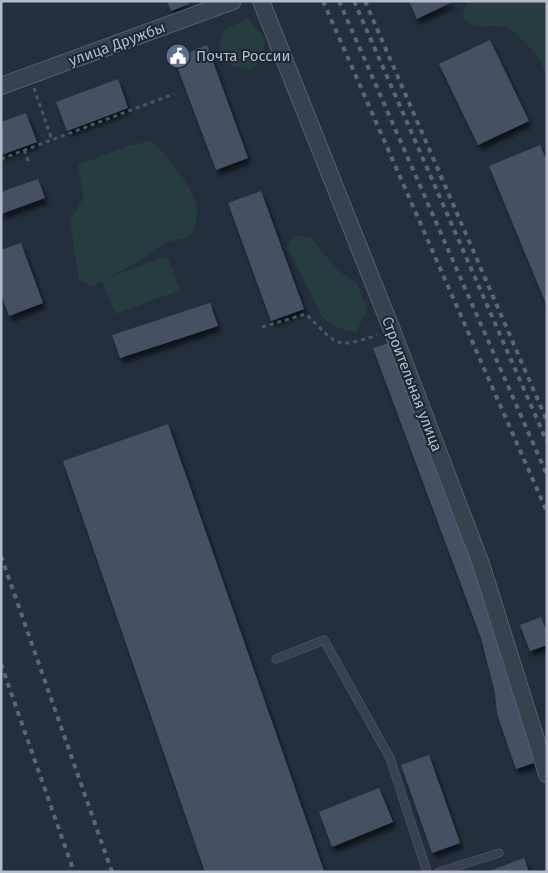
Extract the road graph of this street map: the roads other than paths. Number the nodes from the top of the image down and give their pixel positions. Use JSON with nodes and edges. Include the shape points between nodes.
{"nodes":[{"id":1,"x":233,"y":1,"type":"edge"},
{"id":2,"x":261,"y":1,"type":"edge"},
{"id":3,"x":1,"y":86,"type":"edge"},
{"id":4,"x":276,"y":659,"type":"dead end"},
{"id":5,"x":547,"y":774,"type":"edge"},
{"id":6,"x":499,"y":853,"type":"dead end"},
{"id":7,"x":427,"y":872,"type":"edge"},
{"id":8,"x":439,"y":872,"type":"edge"}],
"edges":[{"from":1,"to":3,"type":"street","name":"улица Дружбы"},
{"from":2,"to":5,"type":"street","name":"Строительная улица","via":[[481,564]]},
{"from":4,"to":7,"type":"lane","via":[[324,640],[390,758]]},
{"from":6,"to":8,"type":"lane"}]}
